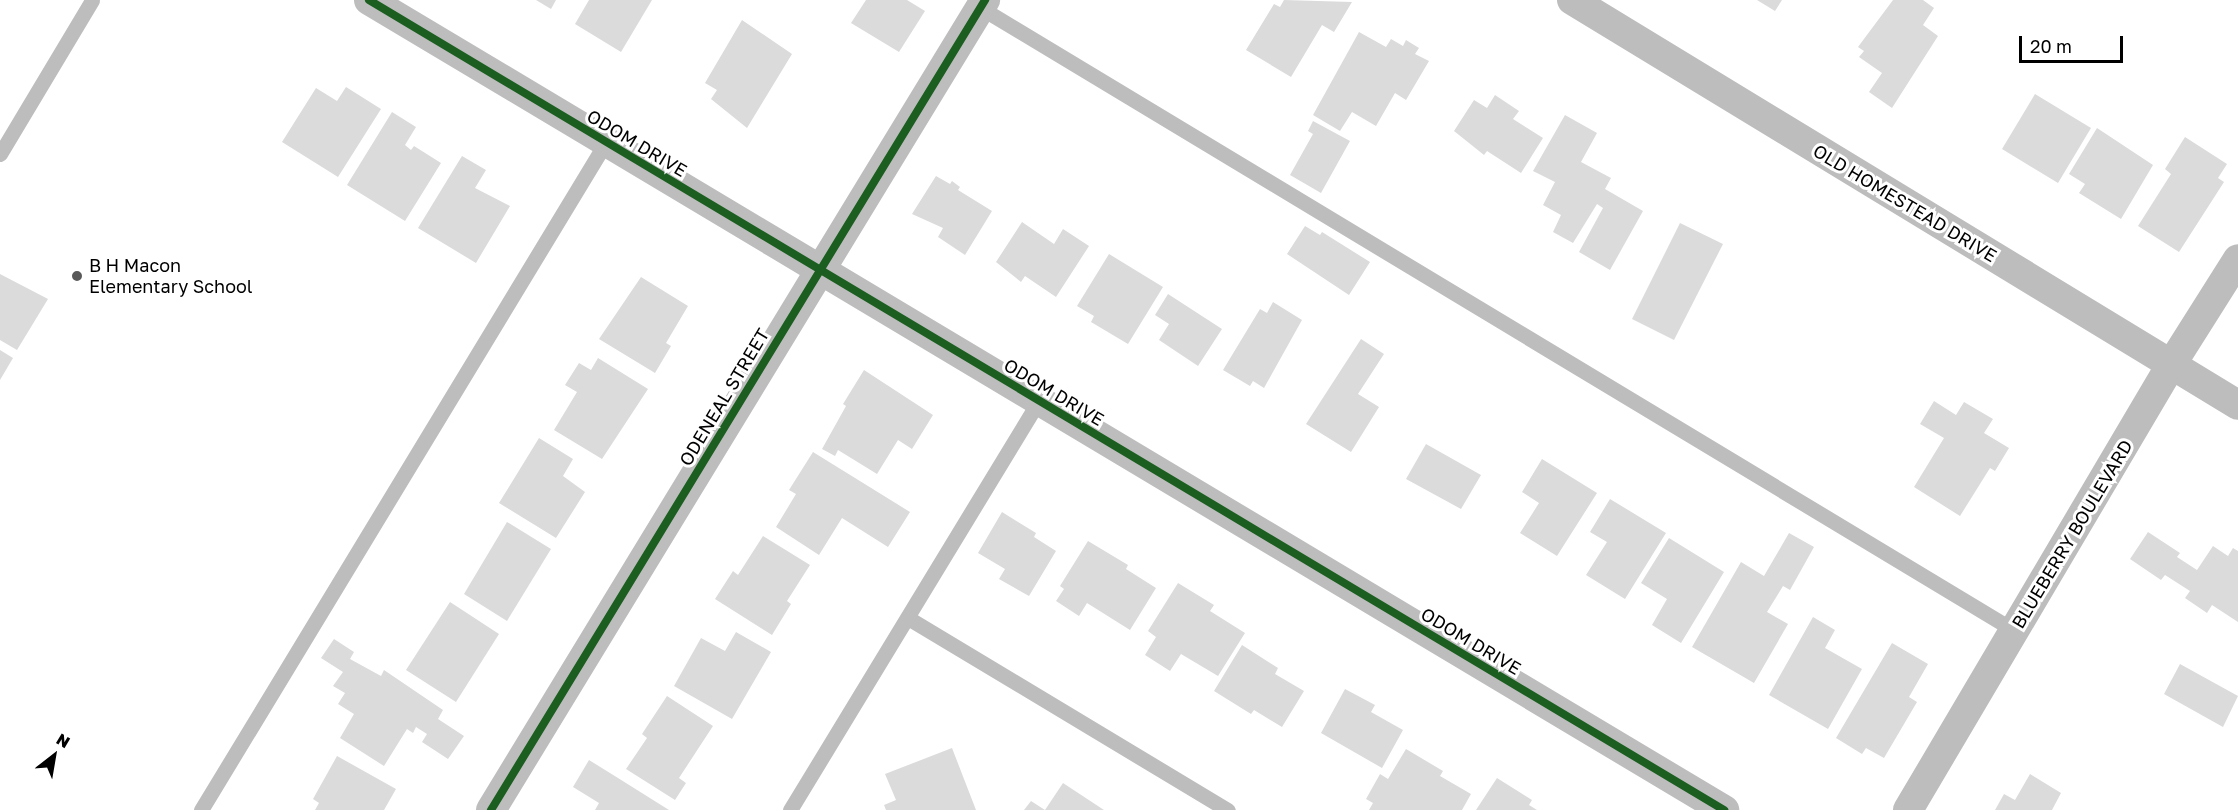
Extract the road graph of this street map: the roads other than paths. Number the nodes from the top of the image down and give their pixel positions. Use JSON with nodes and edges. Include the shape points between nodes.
{"nodes":[{"id":1,"x":92,"y":0,"type":"edge"},
{"id":2,"x":369,"y":0,"type":"edge"},
{"id":3,"x":1572,"y":0,"type":"edge"},
{"id":4,"x":983,"y":4,"type":"edge"},
{"id":5,"x":606,"y":142,"type":"junction"},
{"id":6,"x":0,"y":154,"type":"edge"},
{"id":7,"x":2238,"y":259,"type":"edge"},
{"id":8,"x":819,"y":269,"type":"junction"},
{"id":9,"x":2172,"y":365,"type":"junction"},
{"id":10,"x":1039,"y":400,"type":"junction"},
{"id":11,"x":2238,"y":405,"type":"edge"},
{"id":12,"x":908,"y":618,"type":"junction"},
{"id":13,"x":2014,"y":631,"type":"junction"},
{"id":14,"x":201,"y":810,"type":"edge"},
{"id":15,"x":491,"y":810,"type":"edge"},
{"id":16,"x":790,"y":810,"type":"edge"},
{"id":17,"x":1227,"y":810,"type":"edge"},
{"id":18,"x":1724,"y":810,"type":"edge"},
{"id":19,"x":1908,"y":810,"type":"edge"}],
"edges":[{"from":1,"to":6,"type":"lane"},
{"from":2,"to":5,"type":"street","name":"ODOM DRIVE"},
{"from":3,"to":9,"type":"street","name":"OLD HOMESTEAD DRIVE"},
{"from":4,"to":8,"type":"street","name":"ODENEAL STREET"},
{"from":4,"to":13,"type":"lane"},
{"from":5,"to":8,"type":"street","name":"ODOM DRIVE"},
{"from":5,"to":14,"type":"lane"},
{"from":7,"to":9,"type":"street","name":"BLUEBERRY BOULEVARD"},
{"from":8,"to":10,"type":"street","name":"ODOM DRIVE"},
{"from":8,"to":15,"type":"street","name":"ODENEAL STREET"},
{"from":9,"to":11,"type":"street","name":"OLD HOMESTEAD DRIVE"},
{"from":9,"to":13,"type":"street","name":"BLUEBERRY BOULEVARD"},
{"from":10,"to":12,"type":"lane"},
{"from":10,"to":18,"type":"street","name":"ODOM DRIVE"},
{"from":12,"to":16,"type":"lane"},
{"from":12,"to":17,"type":"lane"},
{"from":13,"to":19,"type":"street","name":"BLUEBERRY BOULEVARD"}]}
